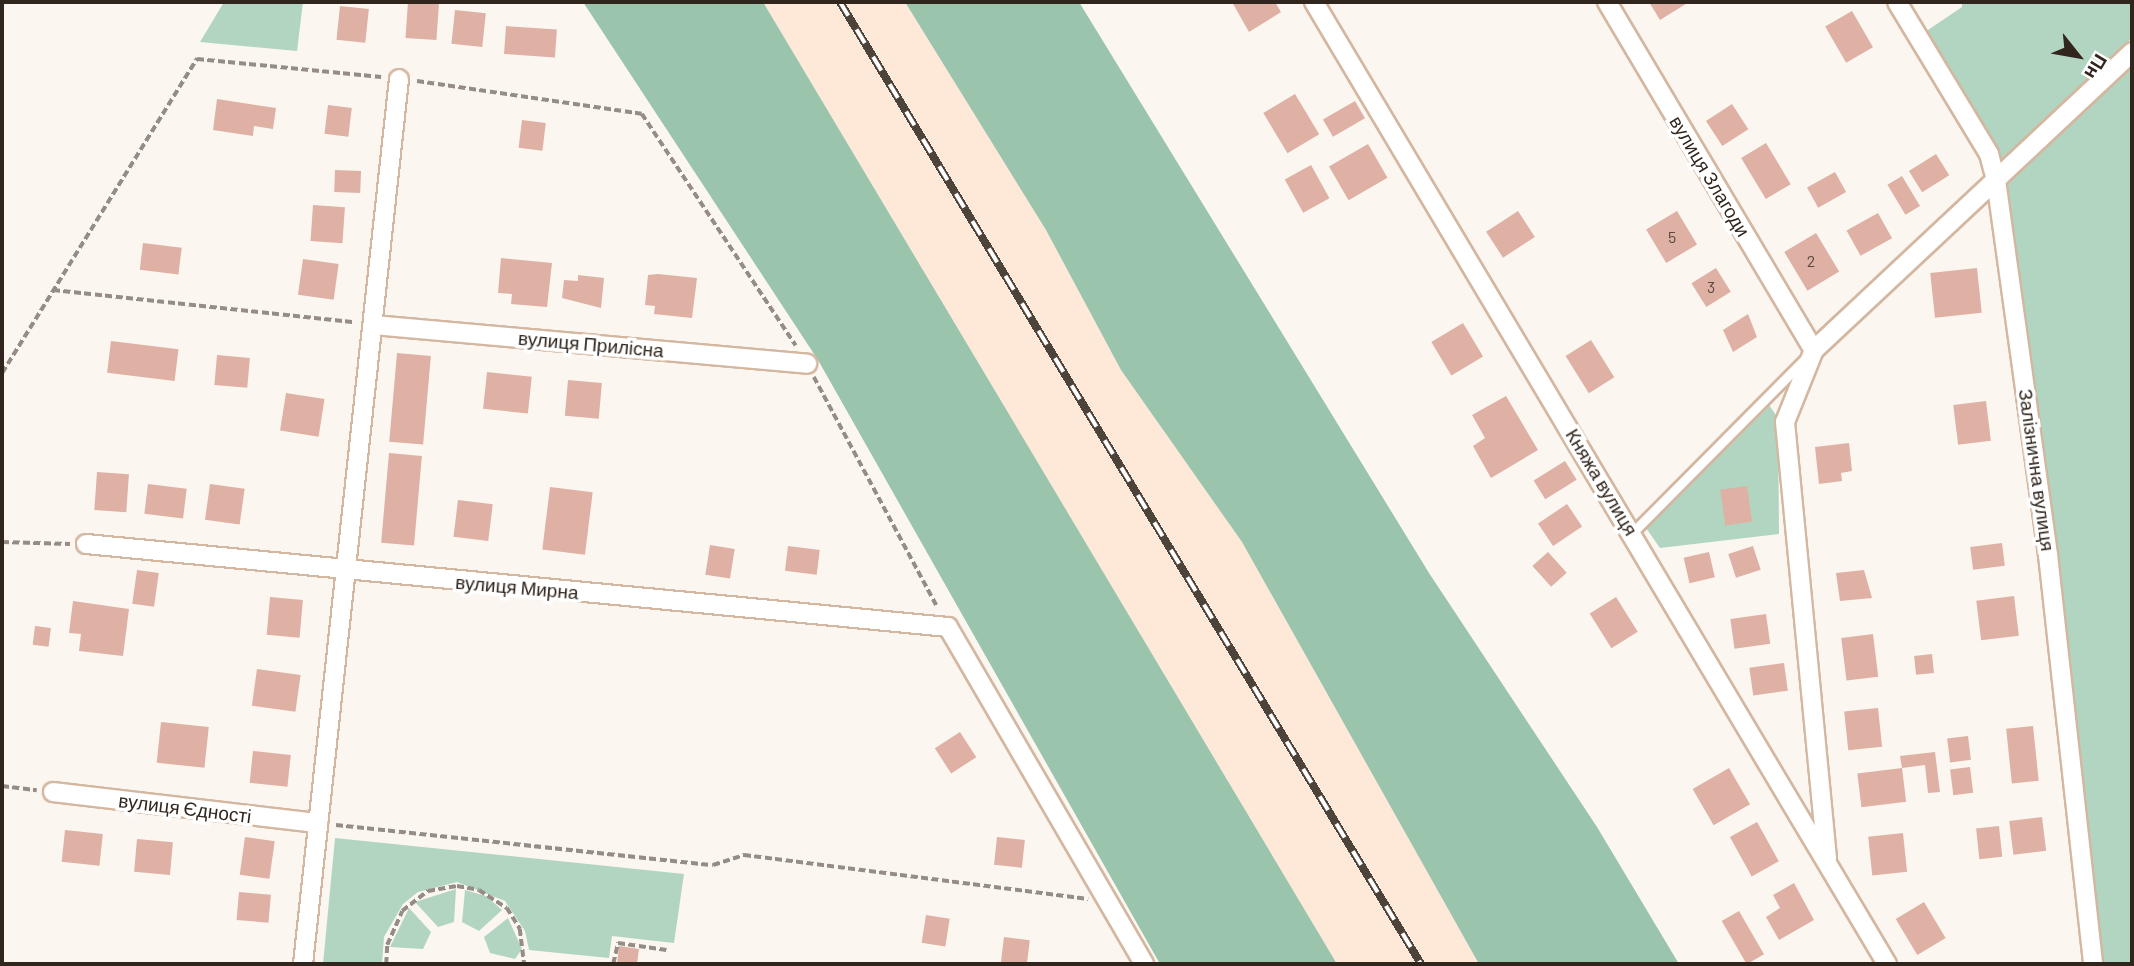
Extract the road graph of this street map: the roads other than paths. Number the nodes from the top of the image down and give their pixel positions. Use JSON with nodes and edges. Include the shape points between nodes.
{"nodes":[{"id":1,"x":1314,"y":2,"type":"edge"},
{"id":2,"x":1607,"y":2,"type":"edge"},
{"id":3,"x":1897,"y":2,"type":"edge"},
{"id":4,"x":2132,"y":52,"type":"edge"},
{"id":5,"x":399,"y":79,"type":"road end"},
{"id":6,"x":1996,"y":180,"type":"junction"},
{"id":7,"x":374,"y":324,"type":"junction"},
{"id":8,"x":1814,"y":350,"type":"junction"},
{"id":9,"x":807,"y":364,"type":"dead end"},
{"id":10,"x":1632,"y":533,"type":"junction"},
{"id":11,"x":86,"y":544,"type":"road end"},
{"id":12,"x":348,"y":571,"type":"junction"},
{"id":13,"x":52,"y":792,"type":"road end"},
{"id":14,"x":318,"y":823,"type":"junction"},
{"id":15,"x":1828,"y":864,"type":"junction"},
{"id":16,"x":303,"y":964,"type":"edge"},
{"id":17,"x":1144,"y":964,"type":"edge"},
{"id":18,"x":1887,"y":964,"type":"edge"},
{"id":19,"x":2093,"y":964,"type":"edge"}],
"edges":[{"from":1,"to":10,"type":"street","name":"Княжа вулиця"},
{"from":2,"to":8,"type":"street","name":"вулиця Злагоди"},
{"from":3,"to":6,"type":"street","name":"Залізнична вулиця","via":[[1989,154]]},
{"from":4,"to":6,"type":"street"},
{"from":5,"to":7,"type":"street"},
{"from":6,"to":8,"type":"street"},
{"from":6,"to":19,"type":"street","name":"Залізнична вулиця","via":[[2048,555]]},
{"from":7,"to":9,"type":"street","name":"вулиця Прилісна"},
{"from":7,"to":12,"type":"street"},
{"from":8,"to":10,"type":"lane"},
{"from":8,"to":15,"type":"street","via":[[1785,422]]},
{"from":10,"to":15,"type":"street","name":"Княжа вулиця"},
{"from":11,"to":12,"type":"street","name":"вулиця Мирна"},
{"from":12,"to":14,"type":"street"},
{"from":12,"to":17,"type":"street","name":"вулиця Мирна","via":[[948,627]]},
{"from":13,"to":14,"type":"street","name":"вулиця Єдності"},
{"from":14,"to":16,"type":"street"},
{"from":15,"to":18,"type":"street","name":"Княжа вулиця"}]}
